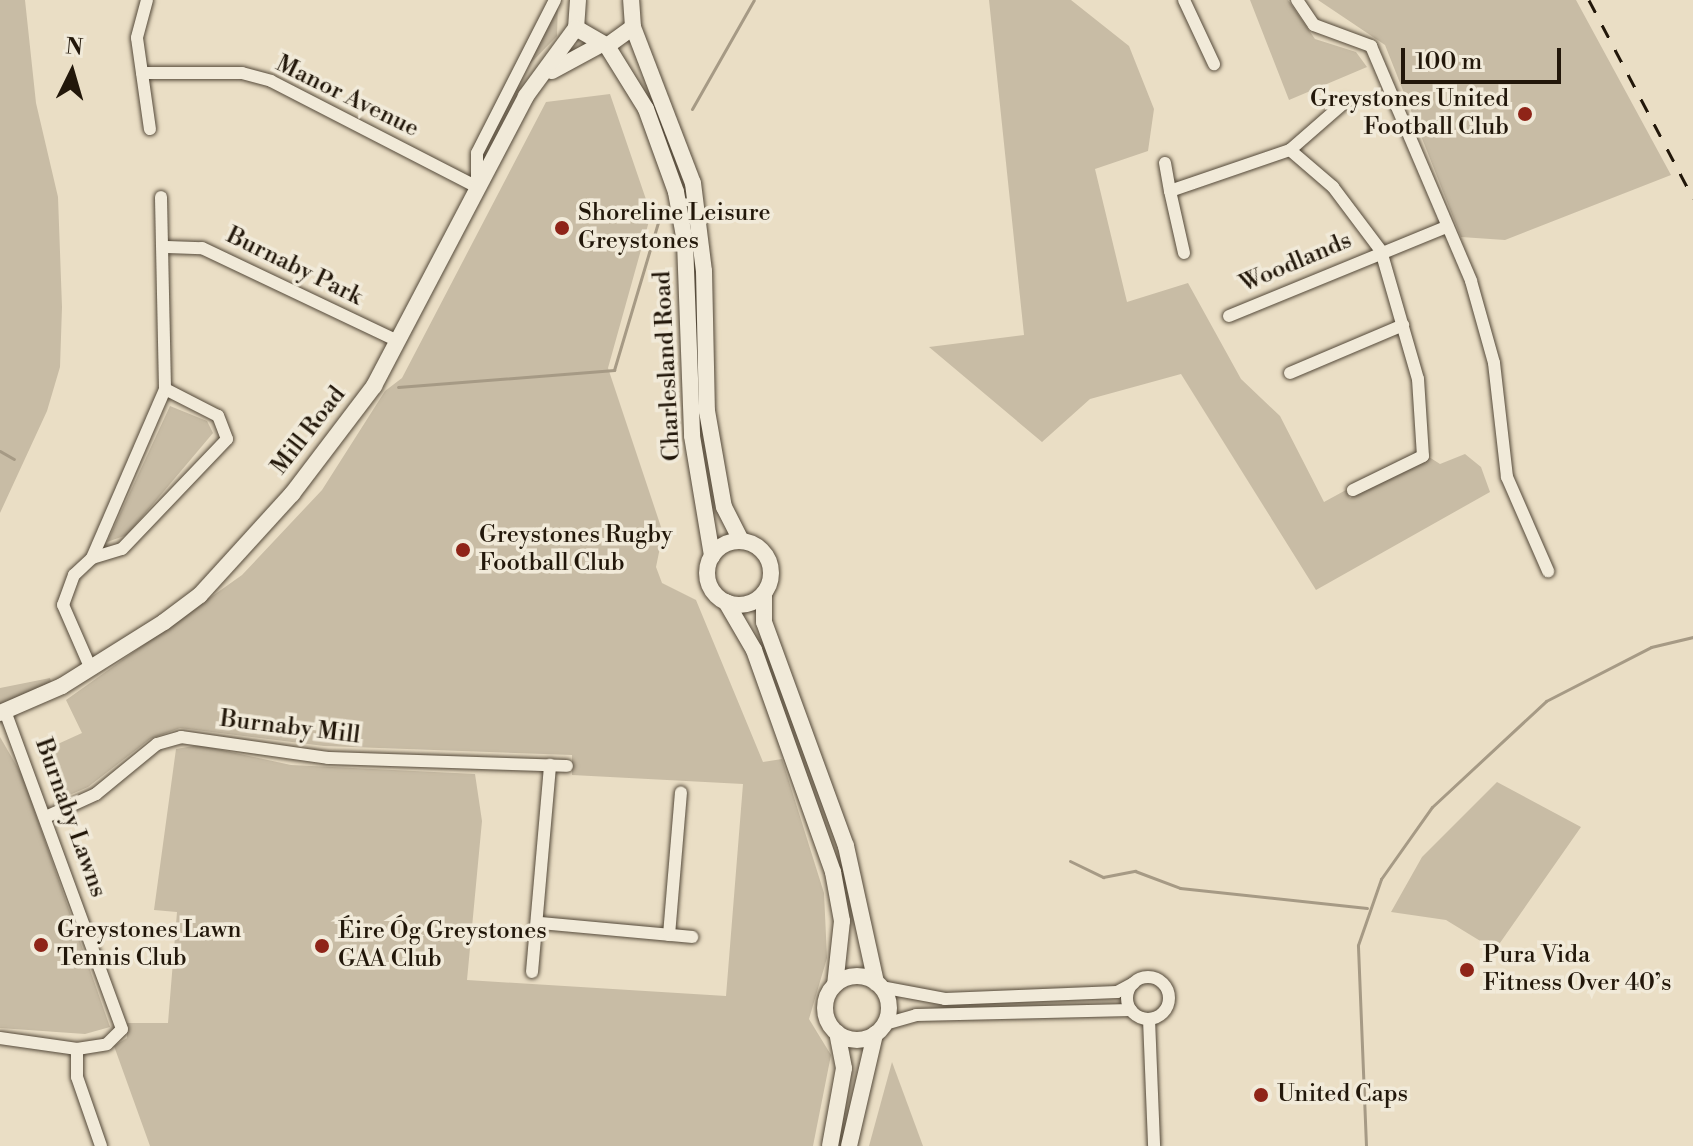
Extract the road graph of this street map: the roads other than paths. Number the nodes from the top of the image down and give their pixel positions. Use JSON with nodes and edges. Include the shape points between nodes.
{"nodes":[{"id":1,"x":147,"y":0,"type":"edge"},
{"id":2,"x":555,"y":0,"type":"edge"},
{"id":3,"x":578,"y":0,"type":"edge"},
{"id":4,"x":631,"y":0,"type":"edge"},
{"id":5,"x":1184,"y":0,"type":"edge"},
{"id":6,"x":1297,"y":0,"type":"edge"},
{"id":7,"x":633,"y":27,"type":"junction"},
{"id":8,"x":576,"y":28,"type":"junction"},
{"id":9,"x":602,"y":46,"type":"junction"},
{"id":10,"x":1214,"y":64,"type":"dead end"},
{"id":11,"x":142,"y":73,"type":"junction"},
{"id":12,"x":544,"y":76,"type":"junction"},
{"id":13,"x":1345,"y":102,"type":"dead end"},
{"id":14,"x":150,"y":129,"type":"dead end"},
{"id":15,"x":1290,"y":150,"type":"junction"},
{"id":16,"x":1165,"y":163,"type":"dead end"},
{"id":17,"x":477,"y":187,"type":"junction"},
{"id":18,"x":1170,"y":191,"type":"junction"},
{"id":19,"x":161,"y":197,"type":"dead end"},
{"id":20,"x":1446,"y":227,"type":"junction"},
{"id":21,"x":167,"y":247,"type":"junction"},
{"id":22,"x":1381,"y":251,"type":"junction"},
{"id":23,"x":1184,"y":253,"type":"dead end"},
{"id":24,"x":1229,"y":316,"type":"dead end"},
{"id":25,"x":1403,"y":325,"type":"junction"},
{"id":26,"x":398,"y":341,"type":"junction"},
{"id":27,"x":1290,"y":373,"type":"dead end"},
{"id":28,"x":165,"y":389,"type":"junction"},
{"id":29,"x":1353,"y":490,"type":"dead end"},
{"id":30,"x":741,"y":541,"type":"junction"},
{"id":31,"x":712,"y":556,"type":"junction"},
{"id":32,"x":92,"y":558,"type":"junction"},
{"id":33,"x":1548,"y":571,"type":"dead end"},
{"id":34,"x":764,"y":594,"type":"junction"},
{"id":35,"x":726,"y":602,"type":"junction"},
{"id":36,"x":91,"y":669,"type":"junction"},
{"id":37,"x":2,"y":712,"type":"edge"},
{"id":38,"x":550,"y":765,"type":"junction"},
{"id":39,"x":567,"y":766,"type":"dead end"},
{"id":40,"x":681,"y":793,"type":"dead end"},
{"id":41,"x":48,"y":816,"type":"junction"},
{"id":42,"x":541,"y":923,"type":"junction"},
{"id":43,"x":669,"y":935,"type":"junction"},
{"id":44,"x":692,"y":937,"type":"dead end"},
{"id":45,"x":532,"y":972,"type":"dead end"},
{"id":46,"x":1134,"y":983,"type":"junction"},
{"id":47,"x":835,"y":985,"type":"junction"},
{"id":48,"x":878,"y":985,"type":"junction"},
{"id":49,"x":1131,"y":1010,"type":"junction"},
{"id":50,"x":1149,"y":1019,"type":"junction"},
{"id":51,"x":880,"y":1029,"type":"junction"},
{"id":52,"x":837,"y":1033,"type":"junction"},
{"id":53,"x":0,"y":1038,"type":"edge"},
{"id":54,"x":77,"y":1049,"type":"junction"},
{"id":55,"x":101,"y":1146,"type":"edge"},
{"id":56,"x":830,"y":1146,"type":"edge"},
{"id":57,"x":849,"y":1146,"type":"edge"},
{"id":58,"x":1154,"y":1146,"type":"edge"}],
"edges":[{"from":1,"to":11,"type":"street","via":[[137,38]]},
{"from":2,"to":17,"type":"street","via":[[477,153]]},
{"from":3,"to":8,"type":"main road"},
{"from":4,"to":7,"type":"main road","name":"Charlesland Road"},
{"from":5,"to":10,"type":"street"},
{"from":6,"to":20,"type":"street","via":[[1314,25],[1371,46]]},
{"from":7,"to":9,"type":"main road","name":"Mill Road"},
{"from":7,"to":30,"type":"main road","name":"Charlesland Road","via":[[693,183],[704,271],[707,411],[724,507]]},
{"from":8,"to":9,"type":"main road","name":"Charlesland Road"},
{"from":8,"to":12,"type":"main road","name":"Mill Road"},
{"from":9,"to":12,"type":"main road","name":"Mill Road"},
{"from":9,"to":31,"type":"main road","name":"Charlesland Road","via":[[646,109],[676,192],[685,242],[692,436]]},
{"from":11,"to":14,"type":"street"},
{"from":11,"to":17,"type":"street","name":"Manor Avenue","via":[[242,73],[271,81]]},
{"from":12,"to":17,"type":"main road","name":"Mill Road"},
{"from":13,"to":15,"type":"street"},
{"from":15,"to":18,"type":"street"},
{"from":15,"to":22,"type":"street","name":"Woodlands","via":[[1343,198]]},
{"from":16,"to":18,"type":"street"},
{"from":17,"to":26,"type":"main road","name":"Mill Road"},
{"from":18,"to":23,"type":"street"},
{"from":19,"to":21,"type":"street"},
{"from":20,"to":22,"type":"street","name":"Woodlands"},
{"from":20,"to":33,"type":"street","via":[[1471,281],[1494,363],[1507,477]]},
{"from":21,"to":26,"type":"street","name":"Burnaby Park","via":[[202,248]]},
{"from":21,"to":28,"type":"street"},
{"from":22,"to":24,"type":"street","name":"Woodlands"},
{"from":22,"to":25,"type":"street","name":"Woodlands"},
{"from":25,"to":27,"type":"street"},
{"from":25,"to":29,"type":"street","name":"Woodlands","via":[[1418,379],[1423,456]]},
{"from":26,"to":36,"type":"main road","name":"Mill Road","via":[[327,450],[209,585]]},
{"from":28,"to":32,"type":"street"},
{"from":28,"to":32,"type":"street","via":[[218,416],[227,439],[122,549]]},
{"from":30,"to":31,"type":"main road"},
{"from":30,"to":34,"type":"main road","via":[[768,558]]},
{"from":31,"to":35,"type":"main road","via":[[708,579]]},
{"from":32,"to":36,"type":"street","via":[[74,575],[63,605]]},
{"from":34,"to":35,"type":"main road","via":[[748,604]]},
{"from":34,"to":48,"type":"main road","via":[[764,622],[846,846]]},
{"from":35,"to":47,"type":"main road","via":[[754,650],[833,872],[842,921]]},
{"from":36,"to":37,"type":"main road","name":"Mill Road"},
{"from":37,"to":41,"type":"street","name":"Burnaby Lawns"},
{"from":38,"to":39,"type":"street","name":"Burnaby Mill"},
{"from":38,"to":41,"type":"street","name":"Burnaby Mill","via":[[328,758],[181,737],[157,744],[96,794]]},
{"from":38,"to":42,"type":"street"},
{"from":40,"to":43,"type":"street"},
{"from":41,"to":54,"type":"street","name":"Burnaby Lawns","via":[[122,1029],[107,1044]]},
{"from":42,"to":43,"type":"street"},
{"from":42,"to":45,"type":"street"},
{"from":43,"to":44,"type":"street"},
{"from":46,"to":48,"type":"street","via":[[1117,992],[945,999]]},
{"from":46,"to":49,"type":"street"},
{"from":46,"to":50,"type":"street","via":[[1153,978],[1168,990],[1166,1009]]},
{"from":47,"to":48,"type":"main road","via":[[855,976]]},
{"from":47,"to":52,"type":"main road","via":[[825,1009]]},
{"from":48,"to":51,"type":"main road","via":[[889,1007]]},
{"from":49,"to":50,"type":"street"},
{"from":49,"to":51,"type":"street","via":[[971,1011]]},
{"from":50,"to":58,"type":"street"},
{"from":51,"to":52,"type":"main road","via":[[854,1040]]},
{"from":51,"to":57,"type":"main road"},
{"from":52,"to":56,"type":"main road","via":[[844,1068]]},
{"from":53,"to":54,"type":"street","name":"Burnaby Lawns"},
{"from":54,"to":55,"type":"street","via":[[77,1077]]}]}
